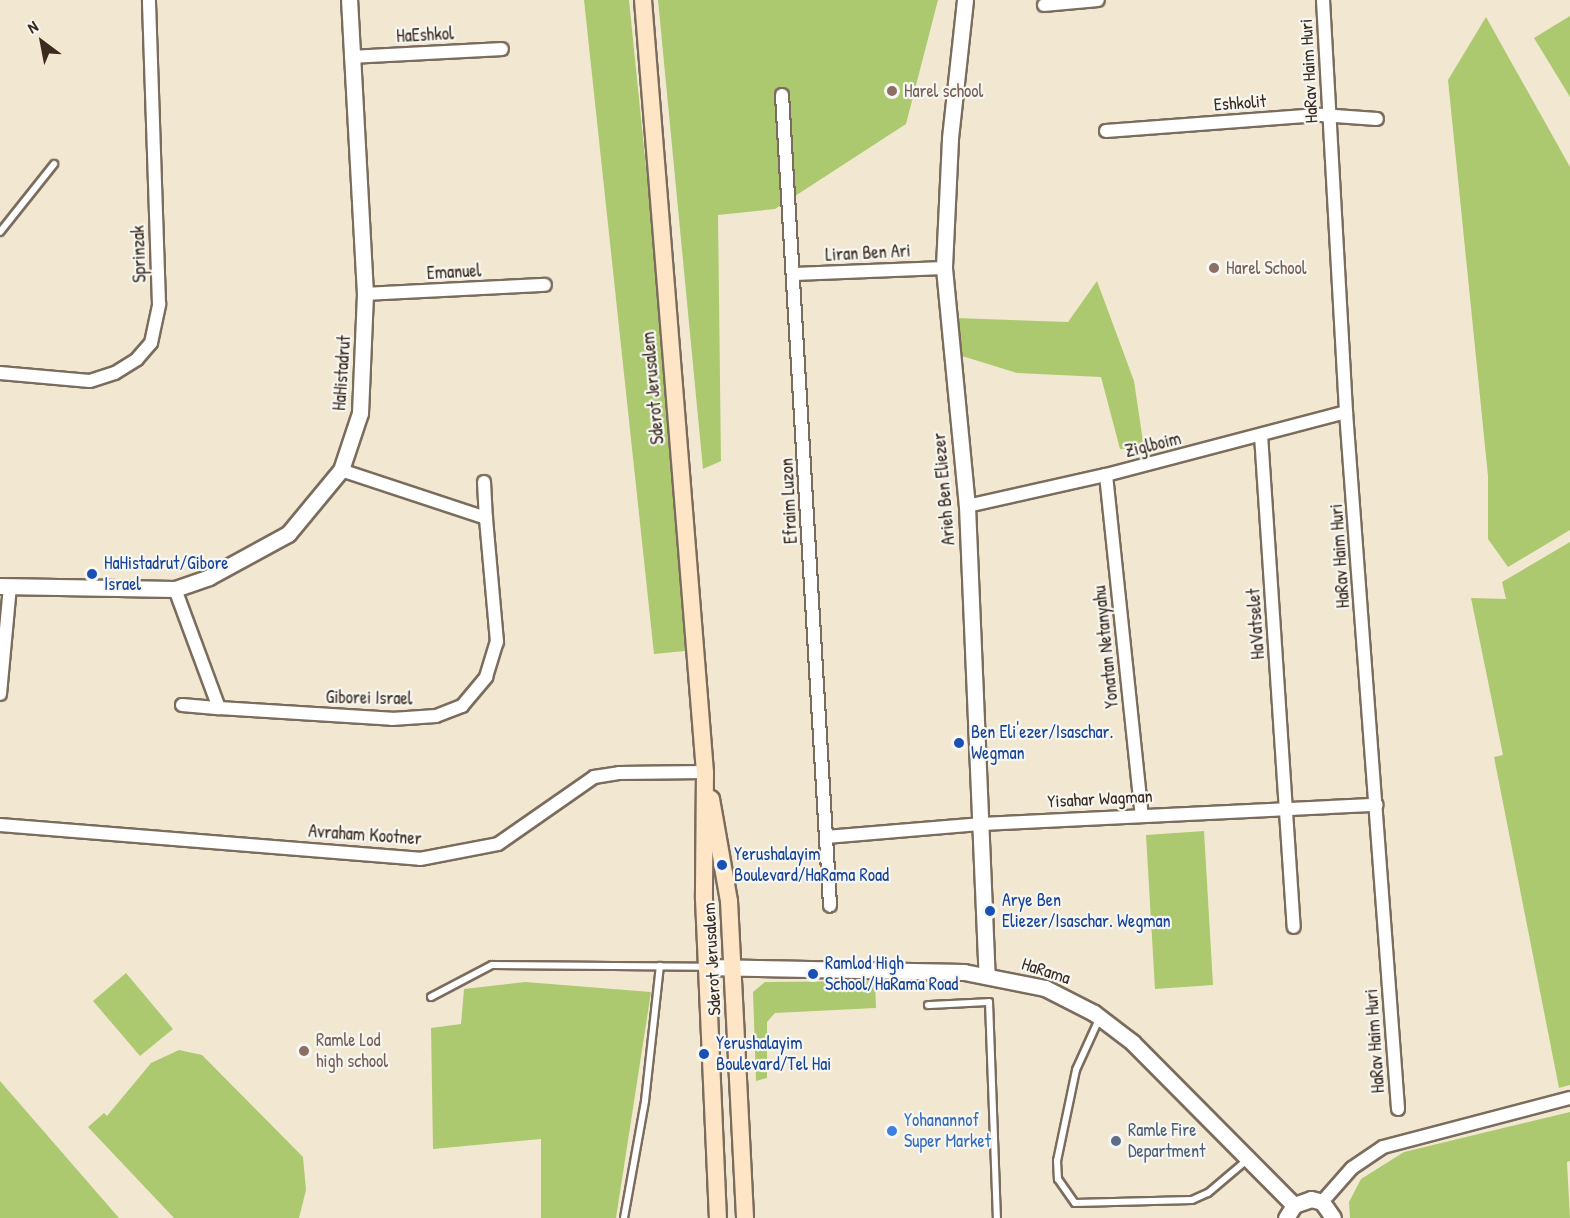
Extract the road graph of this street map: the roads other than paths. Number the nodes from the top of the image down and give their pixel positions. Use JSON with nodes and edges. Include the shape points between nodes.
{"nodes":[{"id":1,"x":149,"y":0,"type":"edge"},
{"id":2,"x":349,"y":0,"type":"edge"},
{"id":3,"x":644,"y":0,"type":"edge"},
{"id":4,"x":965,"y":0,"type":"edge"},
{"id":5,"x":1098,"y":0,"type":"edge"},
{"id":6,"x":1323,"y":0,"type":"edge"},
{"id":7,"x":1044,"y":5,"type":"dead end"},
{"id":8,"x":502,"y":49,"type":"dead end"},
{"id":9,"x":351,"y":57,"type":"junction"},
{"id":10,"x":782,"y":94,"type":"dead end"},
{"id":11,"x":1329,"y":116,"type":"junction"},
{"id":12,"x":1377,"y":118,"type":"dead end"},
{"id":13,"x":1106,"y":131,"type":"dead end"},
{"id":14,"x":54,"y":164,"type":"dead end"},
{"id":15,"x":0,"y":232,"type":"edge"},
{"id":16,"x":944,"y":268,"type":"junction"},
{"id":17,"x":794,"y":274,"type":"junction"},
{"id":18,"x":545,"y":285,"type":"dead end"},
{"id":19,"x":365,"y":294,"type":"junction"},
{"id":20,"x":0,"y":373,"type":"edge"},
{"id":21,"x":1346,"y":412,"type":"junction"},
{"id":22,"x":1261,"y":435,"type":"junction"},
{"id":23,"x":341,"y":470,"type":"junction"},
{"id":24,"x":1106,"y":475,"type":"junction"},
{"id":25,"x":484,"y":482,"type":"dead end"},
{"id":26,"x":967,"y":506,"type":"junction"},
{"id":27,"x":486,"y":518,"type":"junction"},
{"id":28,"x":5,"y":586,"type":"edge"},
{"id":29,"x":175,"y":589,"type":"junction"},
{"id":30,"x":0,"y":694,"type":"edge"},
{"id":31,"x":182,"y":705,"type":"dead end"},
{"id":32,"x":219,"y":708,"type":"junction"},
{"id":33,"x":705,"y":772,"type":"junction"},
{"id":34,"x":1377,"y":805,"type":"junction"},
{"id":35,"x":1287,"y":809,"type":"junction"},
{"id":36,"x":1142,"y":815,"type":"junction"},
{"id":37,"x":982,"y":824,"type":"junction"},
{"id":38,"x":0,"y":825,"type":"edge"},
{"id":39,"x":826,"y":837,"type":"junction"},
{"id":40,"x":830,"y":906,"type":"dead end"},
{"id":41,"x":1294,"y":927,"type":"dead end"},
{"id":42,"x":660,"y":966,"type":"junction"},
{"id":43,"x":706,"y":967,"type":"junction"},
{"id":44,"x":733,"y":968,"type":"junction"},
{"id":45,"x":987,"y":976,"type":"junction"},
{"id":46,"x":431,"y":997,"type":"dead end"},
{"id":47,"x":928,"y":1005,"type":"dead end"},
{"id":48,"x":1100,"y":1017,"type":"junction"},
{"id":49,"x":1570,"y":1098,"type":"edge"},
{"id":50,"x":1398,"y":1110,"type":"dead end"},
{"id":51,"x":1249,"y":1159,"type":"junction"},
{"id":52,"x":1322,"y":1202,"type":"junction"},
{"id":53,"x":1290,"y":1211,"type":"edge"},
{"id":54,"x":746,"y":1215,"type":"edge"},
{"id":55,"x":624,"y":1218,"type":"edge"},
{"id":56,"x":718,"y":1218,"type":"edge"},
{"id":57,"x":997,"y":1218,"type":"edge"},
{"id":58,"x":1333,"y":1218,"type":"edge"}],
"edges":[{"from":1,"to":20,"type":"street","name":"Sprinzak","via":[[159,304],[151,343],[137,359],[115,373],[90,381]]},
{"from":2,"to":9,"type":"street","name":"HaHistadrut"},
{"from":3,"to":33,"type":"main road","name":"Sderot Jerusalem"},
{"from":4,"to":16,"type":"street","name":"Arieh Ben Eliezer","via":[[950,139]]},
{"from":5,"to":7,"type":"street"},
{"from":6,"to":11,"type":"street","name":"HaRav Haim Huri"},
{"from":8,"to":9,"type":"street","name":"HaEshkol"},
{"from":9,"to":19,"type":"street","name":"HaHistadrut"},
{"from":10,"to":17,"type":"street","name":"Efraim Luzon"},
{"from":11,"to":12,"type":"street","name":"Eshkolit"},
{"from":11,"to":13,"type":"street","name":"Eshkolit"},
{"from":11,"to":21,"type":"street","name":"HaRav Haim Huri"},
{"from":14,"to":15,"type":"lane"},
{"from":16,"to":17,"type":"street","name":"Liran Ben Ari"},
{"from":16,"to":26,"type":"street","name":"Arieh Ben Eliezer"},
{"from":17,"to":39,"type":"street","name":"Efraim Luzon"},
{"from":18,"to":19,"type":"street","name":"Emanuel"},
{"from":19,"to":23,"type":"street","name":"HaHistadrut","via":[[360,413]]},
{"from":21,"to":22,"type":"street","name":"Ziglboim"},
{"from":21,"to":34,"type":"street","name":"HaRav Haim Huri"},
{"from":22,"to":24,"type":"street","name":"Ziglboim"},
{"from":22,"to":35,"type":"street","name":"HaVatselet"},
{"from":23,"to":27,"type":"street"},
{"from":23,"to":29,"type":"street","name":"HaHistadrut","via":[[288,534],[209,577]]},
{"from":24,"to":26,"type":"street","name":"Ziglboim"},
{"from":24,"to":36,"type":"street","name":"Yonatan Netanyahu"},
{"from":25,"to":27,"type":"street","name":"Giborei Israel"},
{"from":26,"to":37,"type":"street","name":"Arieh Ben Eliezer"},
{"from":27,"to":32,"type":"street","name":"Giborei Israel","via":[[497,642],[486,676],[462,706],[436,716],[392,719]]},
{"from":28,"to":29,"type":"street","name":"HaHistadrut"},
{"from":28,"to":30,"type":"street"},
{"from":29,"to":32,"type":"street"},
{"from":31,"to":32,"type":"street","name":"Giborei Israel"},
{"from":33,"to":38,"type":"street","name":"Avraham Kootner","via":[[594,777],[498,844],[420,859]]},
{"from":33,"to":43,"type":"main road","name":"Sderot Jerusalem"},
{"from":33,"to":44,"type":"main road","name":"Sderot Jerusalem","via":[[726,873]]},
{"from":34,"to":35,"type":"street","name":"Yisahar Wagman"},
{"from":34,"to":50,"type":"street","name":"HaRav Haim Huri"},
{"from":35,"to":36,"type":"street","name":"Yisahar Wagman"},
{"from":35,"to":41,"type":"street","name":"HaVatselet"},
{"from":36,"to":37,"type":"street","name":"Yisahar Wagman"},
{"from":37,"to":39,"type":"street","name":"Yisahar Wagman"},
{"from":37,"to":45,"type":"street","name":"Arieh Ben Eliezer"},
{"from":39,"to":40,"type":"street","name":"Efraim Luzon"},
{"from":42,"to":43,"type":"lane"},
{"from":42,"to":46,"type":"lane","via":[[492,964]]},
{"from":42,"to":55,"type":"lane","via":[[645,1101]]},
{"from":43,"to":44,"type":"street","name":"HaRama"},
{"from":43,"to":56,"type":"main road","name":"Sderot Jerusalem"},
{"from":44,"to":45,"type":"street","name":"HaRama","via":[[882,969]]},
{"from":44,"to":54,"type":"main road","name":"Sderot Jerusalem"},
{"from":45,"to":48,"type":"street","name":"HaRama","via":[[1044,988]]},
{"from":47,"to":57,"type":"lane","via":[[989,1002]]},
{"from":48,"to":51,"type":"street","name":"HaRama","via":[[1132,1042]]},
{"from":48,"to":51,"type":"lane","via":[[1076,1070],[1057,1161],[1058,1179],[1076,1203],[1192,1200],[1208,1193]]},
{"from":49,"to":52,"type":"street","via":[[1383,1147],[1352,1168]]},
{"from":51,"to":53,"type":"street","name":"HaRama"},
{"from":52,"to":53,"type":"street","via":[[1311,1199]]},
{"from":52,"to":58,"type":"street"}]}
